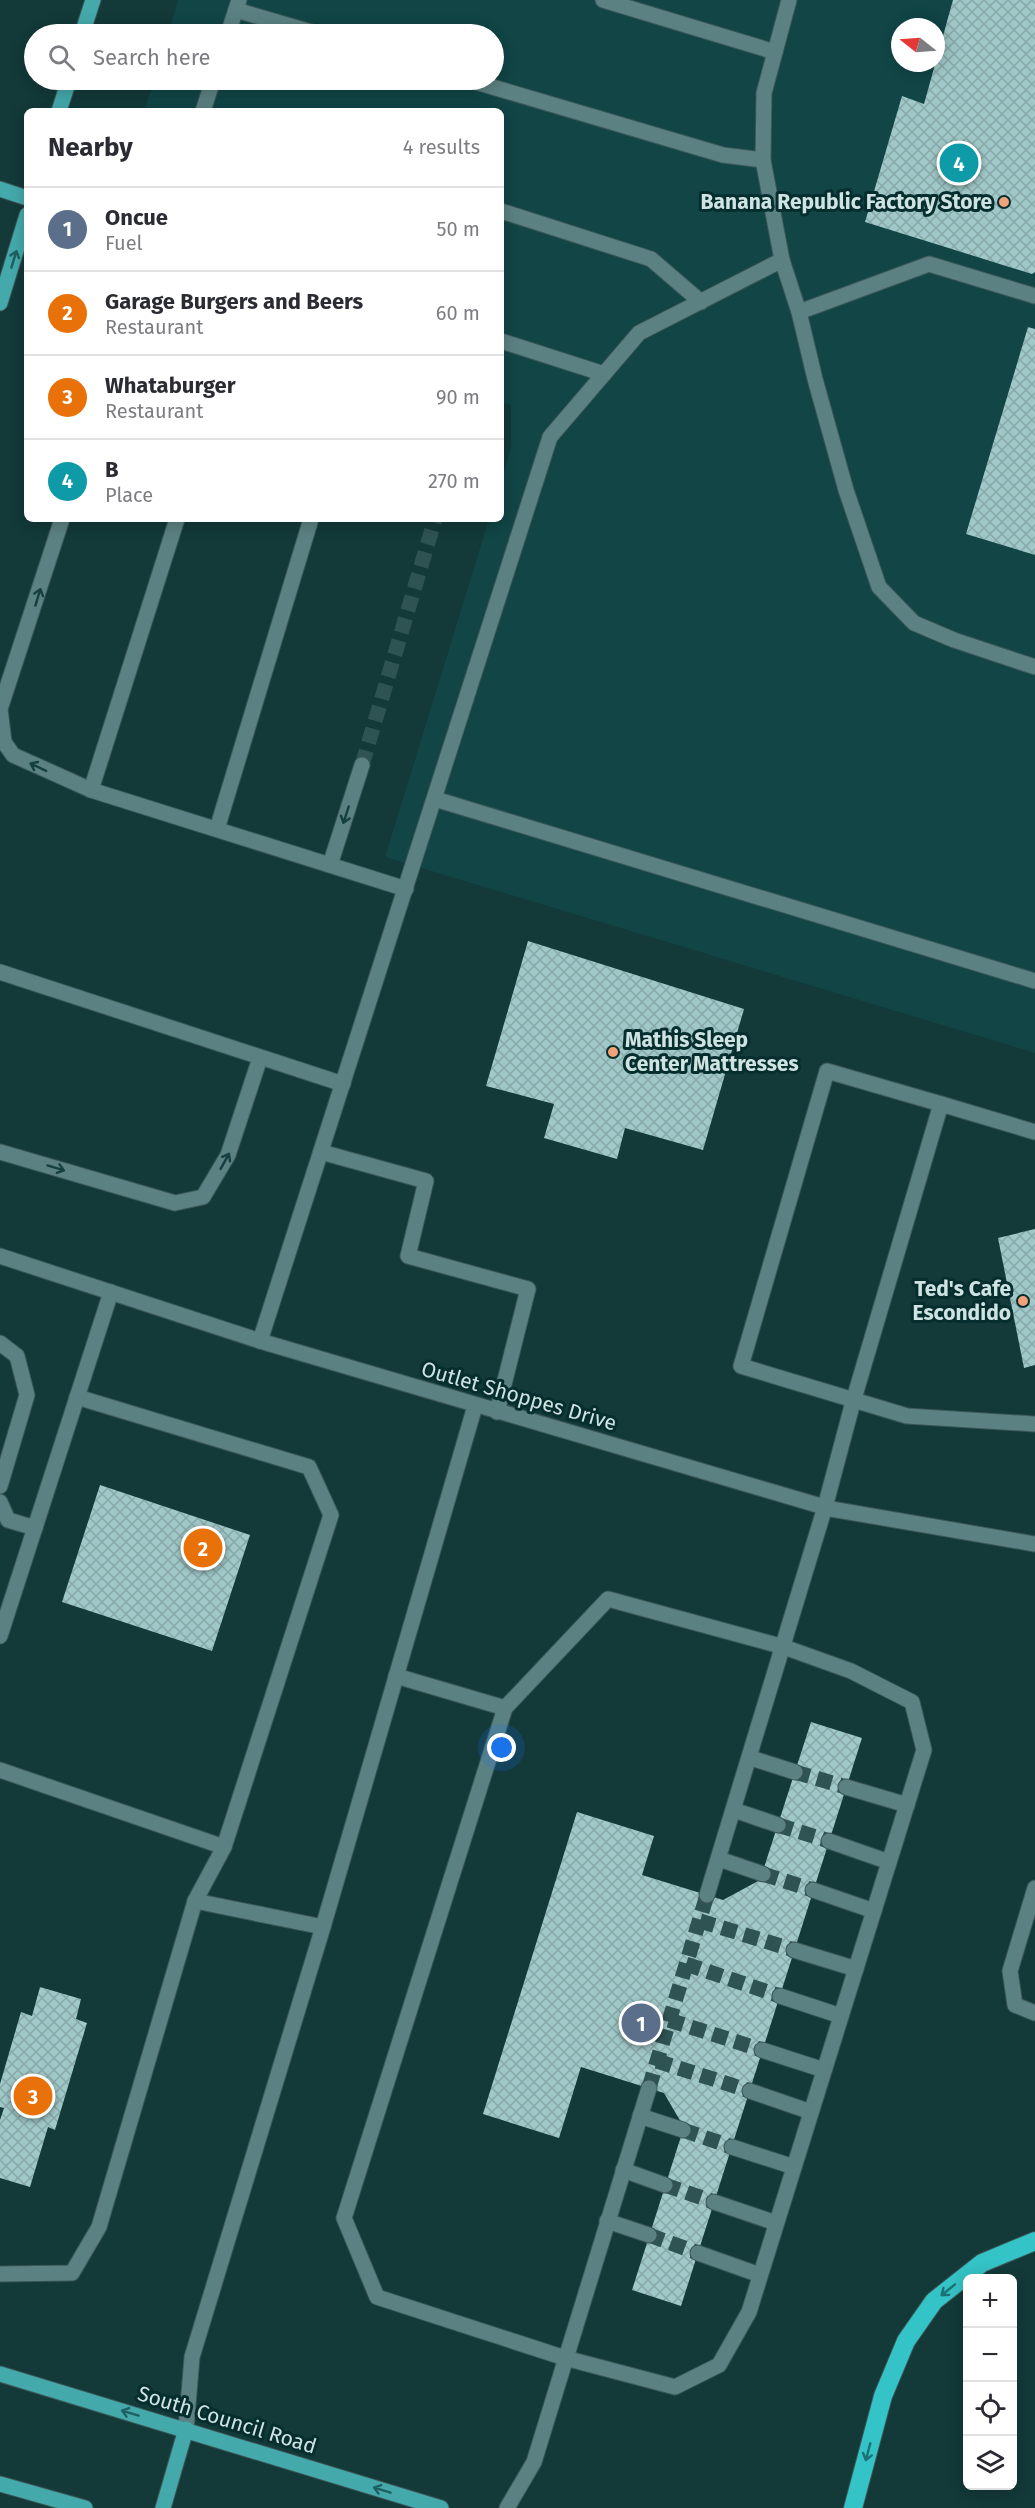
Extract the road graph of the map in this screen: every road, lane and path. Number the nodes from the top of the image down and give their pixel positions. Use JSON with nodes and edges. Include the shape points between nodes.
{"nodes":[{"id":1,"x":93,"y":0,"type":"edge"},
{"id":2,"x":603,"y":0,"type":"edge"},
{"id":3,"x":789,"y":0,"type":"edge"},
{"id":4,"x":237,"y":5,"type":"edge"},
{"id":5,"x":85,"y":24,"type":"edge"},
{"id":6,"x":231,"y":24,"type":"edge"},
{"id":7,"x":290,"y":24,"type":"edge"},
{"id":8,"x":775,"y":52,"type":"junction"},
{"id":9,"x":66,"y":90,"type":"edge"},
{"id":10,"x":210,"y":90,"type":"edge"},
{"id":11,"x":503,"y":90,"type":"edge"},
{"id":12,"x":60,"y":108,"type":"edge"},
{"id":13,"x":204,"y":108,"type":"edge"},
{"id":14,"x":763,"y":160,"type":"junction"},
{"id":15,"x":0,"y":189,"type":"edge"},
{"id":16,"x":24,"y":197,"type":"edge"},
{"id":17,"x":504,"y":212,"type":"edge"},
{"id":18,"x":24,"y":225,"type":"edge"},
{"id":19,"x":782,"y":260,"type":"junction"},
{"id":20,"x":1035,"y":296,"type":"edge"},
{"id":21,"x":701,"y":302,"type":"junction"},
{"id":22,"x":0,"y":303,"type":"edge"},
{"id":23,"x":799,"y":312,"type":"junction"},
{"id":24,"x":504,"y":342,"type":"edge"},
{"id":25,"x":604,"y":374,"type":"junction"},
{"id":26,"x":61,"y":522,"type":"edge"},
{"id":27,"x":176,"y":522,"type":"edge"},
{"id":28,"x":310,"y":522,"type":"edge"},
{"id":29,"x":1035,"y":667,"type":"edge"},
{"id":30,"x":362,"y":765,"type":"tunnel mouth"},
{"id":31,"x":92,"y":790,"type":"junction"},
{"id":32,"x":435,"y":799,"type":"junction"},
{"id":33,"x":217,"y":829,"type":"junction"},
{"id":34,"x":330,"y":865,"type":"junction"},
{"id":35,"x":406,"y":889,"type":"junction"},
{"id":36,"x":0,"y":972,"type":"edge"},
{"id":37,"x":1035,"y":981,"type":"edge"},
{"id":38,"x":260,"y":1058,"type":"junction"},
{"id":39,"x":343,"y":1084,"type":"junction"},
{"id":40,"x":941,"y":1104,"type":"junction"},
{"id":41,"x":1035,"y":1132,"type":"edge"},
{"id":42,"x":0,"y":1152,"type":"edge"},
{"id":43,"x":321,"y":1152,"type":"junction"},
{"id":44,"x":0,"y":1256,"type":"edge"},
{"id":45,"x":111,"y":1292,"type":"junction"},
{"id":46,"x":260,"y":1341,"type":"junction"},
{"id":47,"x":0,"y":1343,"type":"edge"},
{"id":48,"x":77,"y":1397,"type":"junction"},
{"id":49,"x":854,"y":1402,"type":"junction"},
{"id":50,"x":475,"y":1406,"type":"junction"},
{"id":51,"x":497,"y":1412,"type":"junction"},
{"id":52,"x":1035,"y":1424,"type":"edge"},
{"id":53,"x":0,"y":1486,"type":"edge"},
{"id":54,"x":0,"y":1502,"type":"edge"},
{"id":55,"x":825,"y":1507,"type":"junction"},
{"id":56,"x":35,"y":1528,"type":"junction"},
{"id":57,"x":1035,"y":1544,"type":"edge"},
{"id":58,"x":0,"y":1633,"type":"edge"},
{"id":59,"x":784,"y":1647,"type":"junction"},
{"id":60,"x":396,"y":1676,"type":"junction"},
{"id":61,"x":505,"y":1708,"type":"junction"},
{"id":62,"x":751,"y":1758,"type":"junction"},
{"id":63,"x":0,"y":1770,"type":"edge"},
{"id":64,"x":795,"y":1772,"type":"tunnel mouth"},
{"id":65,"x":846,"y":1787,"type":"tunnel mouth"},
{"id":66,"x":906,"y":1805,"type":"junction"},
{"id":67,"x":734,"y":1809,"type":"junction"},
{"id":68,"x":778,"y":1825,"type":"tunnel mouth"},
{"id":69,"x":829,"y":1841,"type":"tunnel mouth"},
{"id":70,"x":224,"y":1847,"type":"junction"},
{"id":71,"x":719,"y":1859,"type":"junction"},
{"id":72,"x":889,"y":1862,"type":"junction"},
{"id":73,"x":763,"y":1874,"type":"tunnel mouth"},
{"id":74,"x":1035,"y":1888,"type":"edge"},
{"id":75,"x":813,"y":1890,"type":"tunnel mouth"},
{"id":76,"x":707,"y":1895,"type":"tunnel mouth"},
{"id":77,"x":195,"y":1901,"type":"junction"},
{"id":78,"x":874,"y":1911,"type":"junction"},
{"id":79,"x":323,"y":1927,"type":"junction"},
{"id":80,"x":794,"y":1950,"type":"tunnel mouth"},
{"id":81,"x":856,"y":1969,"type":"junction"},
{"id":82,"x":780,"y":1996,"type":"tunnel mouth"},
{"id":83,"x":1035,"y":2013,"type":"edge"},
{"id":84,"x":841,"y":2016,"type":"junction"},
{"id":85,"x":762,"y":2050,"type":"tunnel mouth"},
{"id":86,"x":824,"y":2070,"type":"junction"},
{"id":87,"x":649,"y":2088,"type":"tunnel mouth"},
{"id":88,"x":750,"y":2091,"type":"tunnel mouth"},
{"id":89,"x":811,"y":2112,"type":"junction"},
{"id":90,"x":640,"y":2116,"type":"junction"},
{"id":91,"x":683,"y":2130,"type":"tunnel mouth"},
{"id":92,"x":732,"y":2147,"type":"tunnel mouth"},
{"id":93,"x":794,"y":2167,"type":"junction"},
{"id":94,"x":623,"y":2170,"type":"junction"},
{"id":95,"x":665,"y":2185,"type":"tunnel mouth"},
{"id":96,"x":714,"y":2202,"type":"tunnel mouth"},
{"id":97,"x":607,"y":2221,"type":"junction"},
{"id":98,"x":776,"y":2223,"type":"junction"},
{"id":99,"x":649,"y":2235,"type":"tunnel mouth"},
{"id":100,"x":1035,"y":2241,"type":"edge"},
{"id":101,"x":698,"y":2253,"type":"tunnel mouth"},
{"id":102,"x":0,"y":2274,"type":"edge"},
{"id":103,"x":760,"y":2275,"type":"junction"},
{"id":104,"x":565,"y":2358,"type":"junction"},
{"id":105,"x":0,"y":2374,"type":"edge"},
{"id":106,"x":186,"y":2429,"type":"junction"},
{"id":107,"x":0,"y":2484,"type":"edge"},
{"id":108,"x":68,"y":2506,"type":"edge"},
{"id":109,"x":85,"y":2508,"type":"edge"},
{"id":110,"x":163,"y":2508,"type":"edge"},
{"id":111,"x":441,"y":2508,"type":"edge"},
{"id":112,"x":507,"y":2508,"type":"edge"},
{"id":113,"x":853,"y":2508,"type":"edge"}],
"edges":[{"from":1,"to":5,"type":"main road"},
{"from":2,"to":8,"type":"street"},
{"from":3,"to":8,"type":"street"},
{"from":4,"to":6,"type":"street"},
{"from":4,"to":7,"type":"street"},
{"from":8,"to":14,"type":"street","via":[[764,93]]},
{"from":9,"to":12,"type":"main road"},
{"from":10,"to":13,"type":"street"},
{"from":11,"to":14,"type":"street","via":[[723,155]]},
{"from":14,"to":19,"type":"street"},
{"from":15,"to":16,"type":"main road"},
{"from":17,"to":21,"type":"street","via":[[651,259]]},
{"from":22,"to":18,"type":"main road","one_way":true},
{"from":19,"to":21,"type":"street"},
{"from":19,"to":23,"type":"street"},
{"from":20,"to":23,"type":"street","via":[[929,264]]},
{"from":21,"to":25,"type":"street","via":[[639,333]]},
{"from":23,"to":29,"type":"street","via":[[846,490],[879,587],[914,623]]},
{"from":24,"to":25,"type":"street"},
{"from":25,"to":32,"type":"street","via":[[550,437]]},
{"from":31,"to":26,"type":"street","one_way":true,"via":[[13,755],[4,742],[0,709]]},
{"from":27,"to":31,"type":"street"},
{"from":28,"to":33,"type":"street"},
{"from":30,"to":34,"type":"street","one_way":true},
{"from":31,"to":33,"type":"street"},
{"from":32,"to":35,"type":"street"},
{"from":32,"to":37,"type":"street"},
{"from":33,"to":34,"type":"street"},
{"from":34,"to":35,"type":"street"},
{"from":35,"to":39,"type":"street"},
{"from":36,"to":38,"type":"street"},
{"from":38,"to":39,"type":"street"},
{"from":42,"to":38,"type":"street","one_way":true,"via":[[175,1203],[203,1197],[228,1155]]},
{"from":39,"to":43,"type":"street"},
{"from":40,"to":41,"type":"street"},
{"from":40,"to":49,"type":"street"},
{"from":40,"to":49,"type":"street","via":[[826,1071],[741,1366]]},
{"from":43,"to":46,"type":"street"},
{"from":43,"to":51,"type":"street","via":[[426,1181],[408,1256],[528,1289]]},
{"from":44,"to":45,"type":"street","name":"Outlet Shoppes Drive"},
{"from":45,"to":46,"type":"street","name":"Outlet Shoppes Drive"},
{"from":45,"to":48,"type":"street"},
{"from":46,"to":50,"type":"street","name":"Outlet Shoppes Drive"},
{"from":47,"to":53,"type":"street","via":[[17,1356],[27,1395]]},
{"from":48,"to":56,"type":"street"},
{"from":48,"to":70,"type":"street","via":[[309,1467],[331,1515]]},
{"from":49,"to":52,"type":"street","via":[[907,1416]]},
{"from":49,"to":55,"type":"street"},
{"from":50,"to":51,"type":"street","name":"Outlet Shoppes Drive"},
{"from":50,"to":60,"type":"street"},
{"from":51,"to":55,"type":"street","name":"Outlet Shoppes Drive"},
{"from":54,"to":56,"type":"street","via":[[8,1520]]},
{"from":55,"to":57,"type":"street","name":"Outlet Shoppes Drive"},
{"from":55,"to":59,"type":"street"},
{"from":56,"to":58,"type":"street"},
{"from":59,"to":61,"type":"street","via":[[608,1599]]},
{"from":59,"to":62,"type":"street"},
{"from":59,"to":66,"type":"street","via":[[851,1671],[912,1702],[924,1750]]},
{"from":60,"to":61,"type":"street"},
{"from":60,"to":79,"type":"street"},
{"from":61,"to":104,"type":"street","via":[[344,2218],[377,2297]]},
{"from":62,"to":64,"type":"street"},
{"from":62,"to":67,"type":"street"},
{"from":63,"to":70,"type":"street"},
{"from":65,"to":66,"type":"street"},
{"from":66,"to":72,"type":"street"},
{"from":67,"to":68,"type":"street"},
{"from":67,"to":71,"type":"street"},
{"from":69,"to":72,"type":"street"},
{"from":70,"to":77,"type":"street"},
{"from":71,"to":73,"type":"street"},
{"from":71,"to":76,"type":"street"},
{"from":72,"to":78,"type":"street"},
{"from":74,"to":83,"type":"street","via":[[1010,1971],[1015,2005]]},
{"from":75,"to":78,"type":"street"},
{"from":77,"to":79,"type":"street"},
{"from":77,"to":102,"type":"street","via":[[99,2227],[72,2273]]},
{"from":78,"to":81,"type":"street"},
{"from":79,"to":106,"type":"street","via":[[192,2357]]},
{"from":80,"to":81,"type":"street"},
{"from":81,"to":84,"type":"street"},
{"from":82,"to":84,"type":"street"},
{"from":84,"to":86,"type":"street"},
{"from":85,"to":86,"type":"street"},
{"from":86,"to":89,"type":"street"},
{"from":87,"to":90,"type":"street"},
{"from":88,"to":89,"type":"street"},
{"from":89,"to":93,"type":"street"},
{"from":90,"to":91,"type":"street"},
{"from":90,"to":94,"type":"street"},
{"from":92,"to":93,"type":"street"},
{"from":93,"to":98,"type":"street"},
{"from":94,"to":95,"type":"street"},
{"from":94,"to":97,"type":"street"},
{"from":96,"to":98,"type":"street"},
{"from":97,"to":99,"type":"street"},
{"from":97,"to":104,"type":"street"},
{"from":98,"to":103,"type":"street"},
{"from":100,"to":113,"type":"highway","one_way":true,"via":[[982,2263],[934,2301],[906,2341],[883,2396]]},
{"from":101,"to":103,"type":"street"},
{"from":103,"to":104,"type":"street","via":[[749,2312],[719,2365],[675,2387]]},
{"from":104,"to":112,"type":"street","via":[[534,2462]]},
{"from":106,"to":105,"type":"main road","name":"South Council Road","one_way":true},
{"from":106,"to":110,"type":"main road"},
{"from":111,"to":106,"type":"main road","name":"South Council Road","one_way":true},
{"from":107,"to":108,"type":"main road"},
{"from":108,"to":109,"type":"main road"}]}
